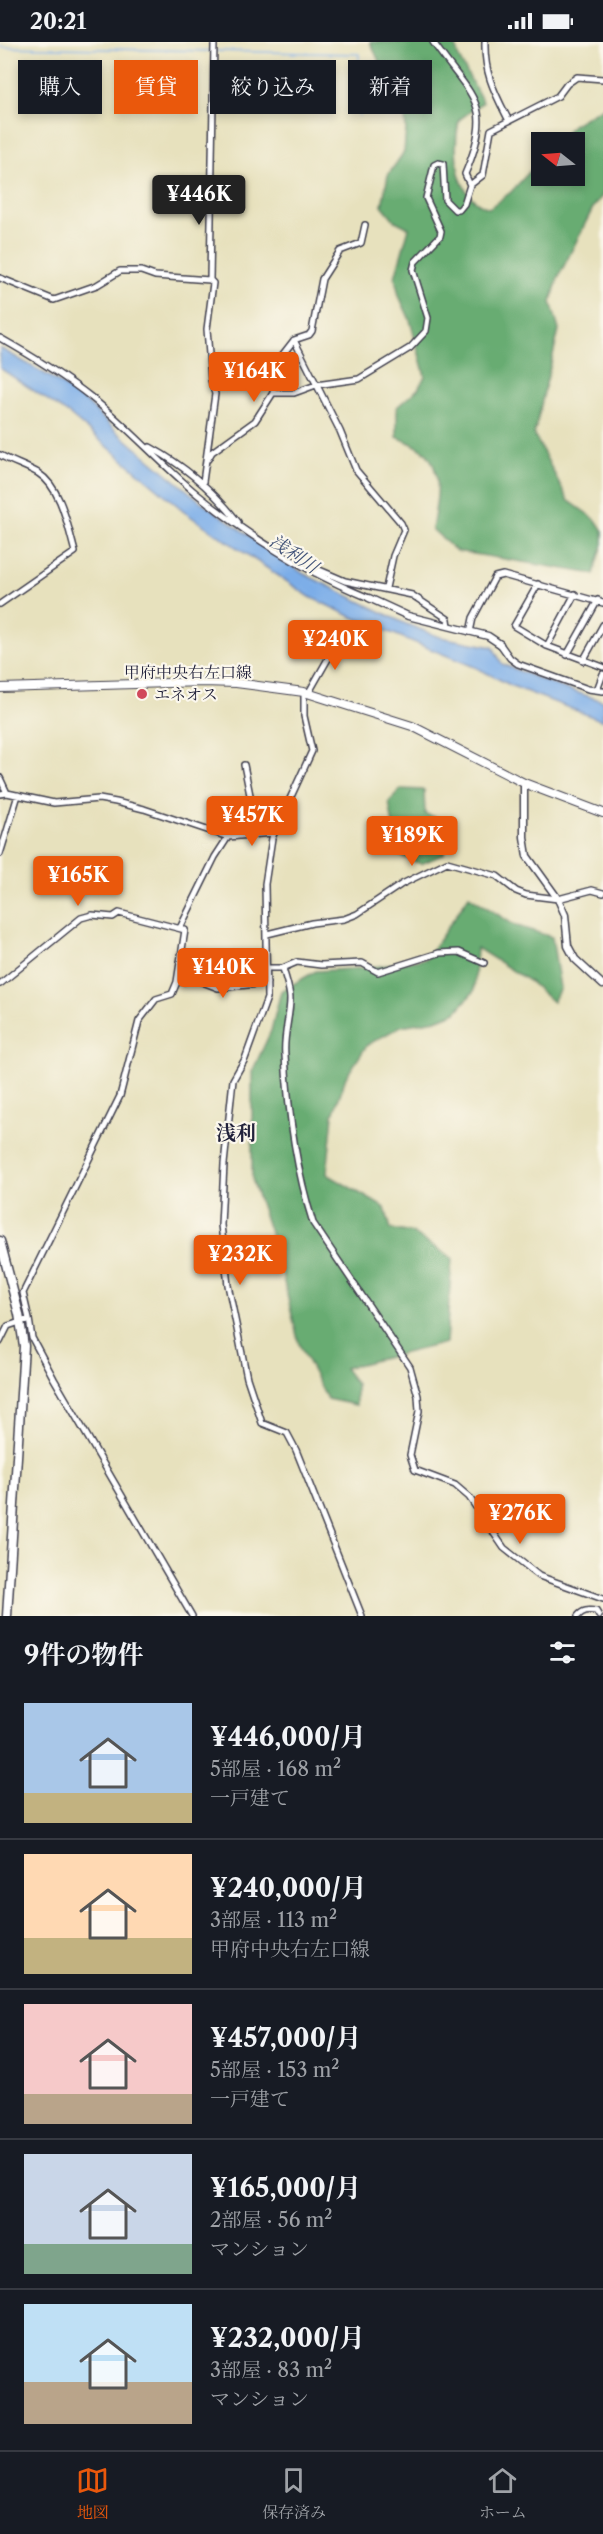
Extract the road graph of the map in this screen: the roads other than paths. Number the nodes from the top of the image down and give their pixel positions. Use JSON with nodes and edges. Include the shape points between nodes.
{"nodes":[{"id":1,"x":214,"y":42,"type":"edge"},
{"id":2,"x":433,"y":42,"type":"edge"},
{"id":3,"x":485,"y":42,"type":"edge"},
{"id":4,"x":603,"y":79,"type":"edge"},
{"id":5,"x":509,"y":121,"type":"junction"},
{"id":6,"x":471,"y":185,"type":"junction"},
{"id":7,"x":365,"y":225,"type":"dead end"},
{"id":8,"x":0,"y":278,"type":"edge"},
{"id":9,"x":210,"y":280,"type":"junction"},
{"id":10,"x":0,"y":338,"type":"edge"},
{"id":11,"x":294,"y":340,"type":"junction"},
{"id":12,"x":316,"y":385,"type":"junction"},
{"id":13,"x":273,"y":393,"type":"junction"},
{"id":14,"x":141,"y":442,"type":"junction"},
{"id":15,"x":0,"y":455,"type":"edge"},
{"id":16,"x":207,"y":461,"type":"junction"},
{"id":17,"x":202,"y":482,"type":"junction"},
{"id":18,"x":243,"y":528,"type":"junction"},
{"id":19,"x":315,"y":573,"type":"junction"},
{"id":20,"x":538,"y":584,"type":"junction"},
{"id":21,"x":386,"y":588,"type":"junction"},
{"id":22,"x":575,"y":594,"type":"junction"},
{"id":23,"x":369,"y":598,"type":"joint"},
{"id":24,"x":600,"y":602,"type":"edge"},
{"id":25,"x":0,"y":604,"type":"edge"},
{"id":26,"x":603,"y":625,"type":"edge"},
{"id":27,"x":449,"y":627,"type":"junction"},
{"id":28,"x":470,"y":632,"type":"junction"},
{"id":29,"x":341,"y":636,"type":"dead end"},
{"id":30,"x":500,"y":644,"type":"joint"},
{"id":31,"x":547,"y":646,"type":"junction"},
{"id":32,"x":567,"y":655,"type":"junction"},
{"id":33,"x":583,"y":661,"type":"junction"},
{"id":34,"x":603,"y":667,"type":"edge"},
{"id":35,"x":603,"y":674,"type":"edge"},
{"id":36,"x":0,"y":688,"type":"edge"},
{"id":37,"x":600,"y":691,"type":"edge"},
{"id":38,"x":306,"y":693,"type":"junction"},
{"id":39,"x":244,"y":765,"type":"dead end"},
{"id":40,"x":0,"y":778,"type":"edge"},
{"id":41,"x":524,"y":783,"type":"junction"},
{"id":42,"x":7,"y":793,"type":"junction"},
{"id":43,"x":0,"y":794,"type":"edge"},
{"id":44,"x":18,"y":795,"type":"junction"},
{"id":45,"x":603,"y":813,"type":"edge"},
{"id":46,"x":273,"y":833,"type":"junction"},
{"id":47,"x":228,"y":837,"type":"junction"},
{"id":48,"x":0,"y":854,"type":"edge"},
{"id":49,"x":603,"y":893,"type":"edge"},
{"id":50,"x":558,"y":899,"type":"junction"},
{"id":51,"x":180,"y":928,"type":"junction"},
{"id":52,"x":267,"y":934,"type":"junction"},
{"id":53,"x":484,"y":963,"type":"dead end"},
{"id":54,"x":268,"y":968,"type":"junction"},
{"id":55,"x":282,"y":968,"type":"junction"},
{"id":56,"x":177,"y":982,"type":"junction"},
{"id":57,"x":267,"y":983,"type":"junction"},
{"id":58,"x":0,"y":984,"type":"edge"},
{"id":59,"x":603,"y":984,"type":"edge"},
{"id":60,"x":0,"y":1241,"type":"edge"},
{"id":61,"x":25,"y":1320,"type":"junction"},
{"id":62,"x":0,"y":1342,"type":"edge"},
{"id":63,"x":603,"y":1599,"type":"edge"},
{"id":64,"x":7,"y":1616,"type":"edge"},
{"id":65,"x":192,"y":1616,"type":"edge"},
{"id":66,"x":362,"y":1616,"type":"edge"},
{"id":67,"x":578,"y":1616,"type":"edge"},
{"id":68,"x":599,"y":1616,"type":"edge"}],
"edges":[{"from":1,"to":9,"type":"street"},
{"from":2,"to":6,"type":"street","via":[[477,104],[480,118],[476,149],[465,174]]},
{"from":3,"to":5,"type":"street","via":[[488,77]]},
{"from":4,"to":5,"type":"street","via":[[578,77],[558,96]]},
{"from":5,"to":6,"type":"street","via":[[491,130],[483,175]]},
{"from":6,"to":12,"type":"street","via":[[464,204],[454,210],[445,201],[443,164],[434,165],[426,198],[441,231],[415,262],[413,270],[428,318],[426,331],[410,348],[368,375]]},
{"from":7,"to":11,"type":"street","via":[[361,243],[340,251],[322,279],[312,331]]},
{"from":8,"to":9,"type":"street","via":[[54,300],[97,285],[120,271]]},
{"from":9,"to":16,"type":"street","via":[[213,283],[207,329],[215,394]]},
{"from":10,"to":14,"type":"street","via":[[59,373]]},
{"from":11,"to":12,"type":"street"},
{"from":11,"to":13,"type":"street","via":[[280,358]]},
{"from":12,"to":13,"type":"street","via":[[294,393]]},
{"from":12,"to":21,"type":"street","via":[[356,470],[404,530]]},
{"from":13,"to":16,"type":"street","via":[[255,421],[213,452]]},
{"from":14,"to":17,"type":"street"},
{"from":14,"to":18,"type":"street","via":[[197,494]]},
{"from":15,"to":25,"type":"street","via":[[40,474],[50,486],[61,506],[75,552]]},
{"from":16,"to":17,"type":"street"},
{"from":17,"to":18,"type":"street"},
{"from":18,"to":19,"type":"street"},
{"from":19,"to":21,"type":"street","via":[[317,569],[345,580]]},
{"from":19,"to":23,"type":"street"},
{"from":20,"to":22,"type":"street"},
{"from":20,"to":28,"type":"street","via":[[503,575],[495,578],[473,618]]},
{"from":20,"to":31,"type":"street","via":[[514,626]]},
{"from":21,"to":27,"type":"street","via":[[412,595],[448,619]]},
{"from":22,"to":24,"type":"street"},
{"from":22,"to":31,"type":"street"},
{"from":23,"to":27,"type":"street","via":[[408,616]]},
{"from":24,"to":32,"type":"street"},
{"from":26,"to":33,"type":"street"},
{"from":27,"to":28,"type":"street"},
{"from":28,"to":30,"type":"street"},
{"from":29,"to":38,"type":"street"},
{"from":30,"to":37,"type":"street","via":[[518,664]]},
{"from":31,"to":32,"type":"street"},
{"from":32,"to":33,"type":"street"},
{"from":33,"to":34,"type":"street"},
{"from":35,"to":37,"type":"street"},
{"from":36,"to":38,"type":"main road","name":"甲府中央右左口線","via":[[203,682]]},
{"from":38,"to":41,"type":"main road","name":"甲府中央右左口線","via":[[412,726]]},
{"from":38,"to":46,"type":"street","via":[[304,716],[312,751]]},
{"from":39,"to":46,"type":"street","via":[[251,800]]},
{"from":40,"to":42,"type":"street"},
{"from":41,"to":45,"type":"main road","name":"甲府中央右左口線"},
{"from":41,"to":50,"type":"street","via":[[527,856]]},
{"from":42,"to":43,"type":"street"},
{"from":42,"to":44,"type":"street"},
{"from":44,"to":47,"type":"street","via":[[54,803],[99,799],[116,802]]},
{"from":44,"to":48,"type":"street"},
{"from":46,"to":47,"type":"street"},
{"from":46,"to":52,"type":"street","via":[[265,884]]},
{"from":47,"to":51,"type":"street"},
{"from":49,"to":50,"type":"street","via":[[592,890]]},
{"from":50,"to":52,"type":"street","via":[[526,895],[497,876],[447,862],[392,890],[357,914]]},
{"from":50,"to":59,"type":"street","via":[[565,915],[568,946],[575,959]]},
{"from":51,"to":56,"type":"street","via":[[185,930]]},
{"from":51,"to":58,"type":"street","via":[[118,913],[113,917],[81,918]]},
{"from":52,"to":54,"type":"street"},
{"from":53,"to":55,"type":"street","via":[[459,952],[439,953],[378,972],[362,963],[297,962]]},
{"from":54,"to":55,"type":"street"},
{"from":54,"to":57,"type":"street"},
{"from":55,"to":63,"type":"street","via":[[290,997],[284,1052],[294,1152],[313,1224],[410,1367],[419,1403],[410,1455],[415,1470],[455,1485],[469,1497],[504,1548],[539,1576]]},
{"from":56,"to":57,"type":"street","via":[[197,980],[218,988]]},
{"from":56,"to":61,"type":"street","via":[[172,994],[156,999],[139,1021],[120,1096],[23,1293]]},
{"from":57,"to":66,"type":"street","via":[[260,1018],[233,1080],[221,1226],[228,1285],[255,1407],[262,1423],[287,1433],[296,1450]]},
{"from":60,"to":61,"type":"highway"},
{"from":61,"to":62,"type":"street","via":[[8,1326]]},
{"from":61,"to":64,"type":"highway"},
{"from":61,"to":65,"type":"street","via":[[54,1379]]},
{"from":67,"to":68,"type":"street","via":[[589,1610]]}]}
